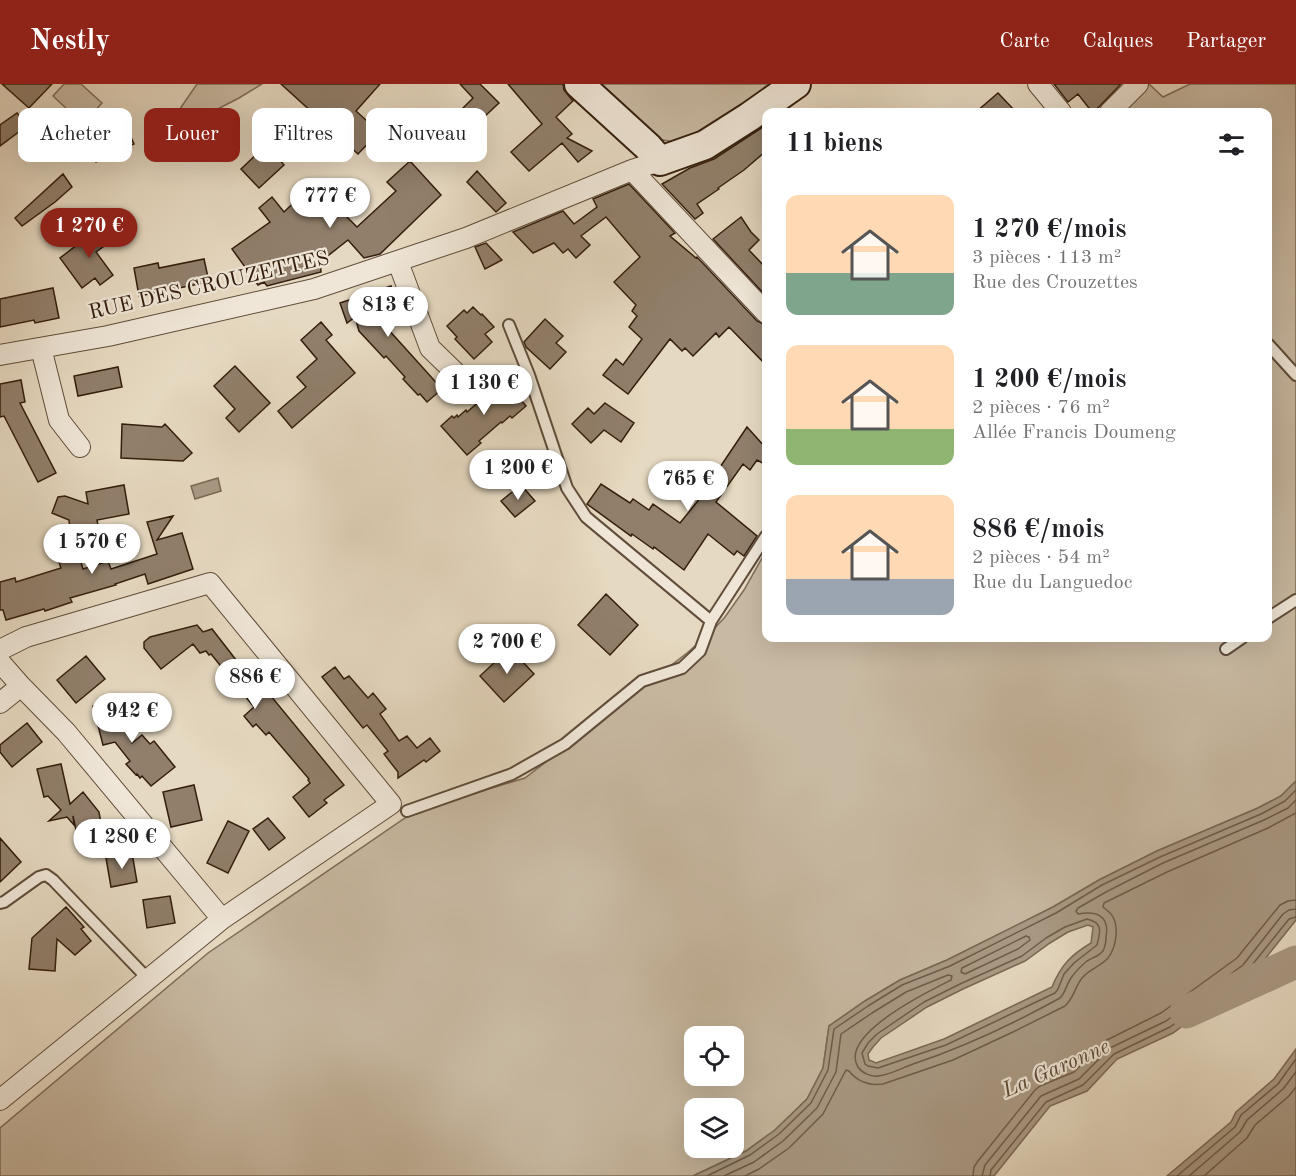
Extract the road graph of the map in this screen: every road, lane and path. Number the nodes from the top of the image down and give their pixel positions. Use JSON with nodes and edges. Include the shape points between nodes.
{"nodes":[{"id":1,"x":579,"y":84,"type":"edge"},
{"id":2,"x":796,"y":84,"type":"edge"},
{"id":3,"x":1038,"y":84,"type":"edge"},
{"id":4,"x":1138,"y":84,"type":"edge"},
{"id":5,"x":1058,"y":108,"type":"edge"},
{"id":6,"x":1114,"y":108,"type":"edge"},
{"id":7,"x":660,"y":161,"type":"junction"},
{"id":8,"x":632,"y":170,"type":"junction"},
{"id":9,"x":398,"y":262,"type":"junction"},
{"id":10,"x":762,"y":309,"type":"edge"},
{"id":11,"x":508,"y":326,"type":"dead end"},
{"id":12,"x":41,"y":348,"type":"junction"},
{"id":13,"x":1272,"y":348,"type":"edge"},
{"id":14,"x":0,"y":355,"type":"edge"},
{"id":15,"x":1296,"y":375,"type":"edge"},
{"id":16,"x":468,"y":385,"type":"dead end"},
{"id":17,"x":80,"y":447,"type":"dead end"},
{"id":18,"x":762,"y":542,"type":"edge"},
{"id":19,"x":1296,"y":600,"type":"edge"},
{"id":20,"x":1272,"y":615,"type":"edge"},
{"id":21,"x":711,"y":621,"type":"junction"},
{"id":22,"x":1236,"y":642,"type":"edge"},
{"id":23,"x":1226,"y":649,"type":"dead end"},
{"id":24,"x":0,"y":650,"type":"edge"},
{"id":25,"x":0,"y":662,"type":"edge"},
{"id":26,"x":21,"y":686,"type":"junction"},
{"id":27,"x":0,"y":703,"type":"edge"},
{"id":28,"x":399,"y":808,"type":"junction"},
{"id":29,"x":0,"y":903,"type":"edge"},
{"id":30,"x":222,"y":919,"type":"junction"},
{"id":31,"x":148,"y":979,"type":"junction"},
{"id":32,"x":0,"y":1100,"type":"edge"}],
"edges":[{"from":1,"to":7,"type":"street"},
{"from":2,"to":7,"type":"street","via":[[705,144]]},
{"from":3,"to":5,"type":"street"},
{"from":4,"to":6,"type":"street"},
{"from":7,"to":8,"type":"street","name":"RUE DES CROUZETTES"},
{"from":8,"to":9,"type":"street","name":"RUE DES CROUZETTES"},
{"from":8,"to":10,"type":"street"},
{"from":9,"to":12,"type":"street","name":"RUE DES CROUZETTES","via":[[314,289]]},
{"from":9,"to":16,"type":"street","via":[[430,348]]},
{"from":11,"to":21,"type":"lane","via":[[567,488],[586,517]]},
{"from":12,"to":14,"type":"street","name":"RUE DES CROUZETTES"},
{"from":12,"to":17,"type":"street","via":[[58,420]]},
{"from":13,"to":15,"type":"lane"},
{"from":18,"to":21,"type":"lane"},
{"from":19,"to":20,"type":"lane"},
{"from":21,"to":28,"type":"lane","via":[[700,651],[682,668],[642,681],[565,744],[512,774]]},
{"from":22,"to":23,"type":"lane"},
{"from":24,"to":28,"type":"street","via":[[26,637],[210,583]]},
{"from":25,"to":26,"type":"street"},
{"from":26,"to":27,"type":"street"},
{"from":26,"to":30,"type":"street","via":[[66,732]]},
{"from":28,"to":30,"type":"street"},
{"from":29,"to":31,"type":"lane","via":[[46,875]]},
{"from":30,"to":31,"type":"street"},
{"from":31,"to":32,"type":"street"}]}
